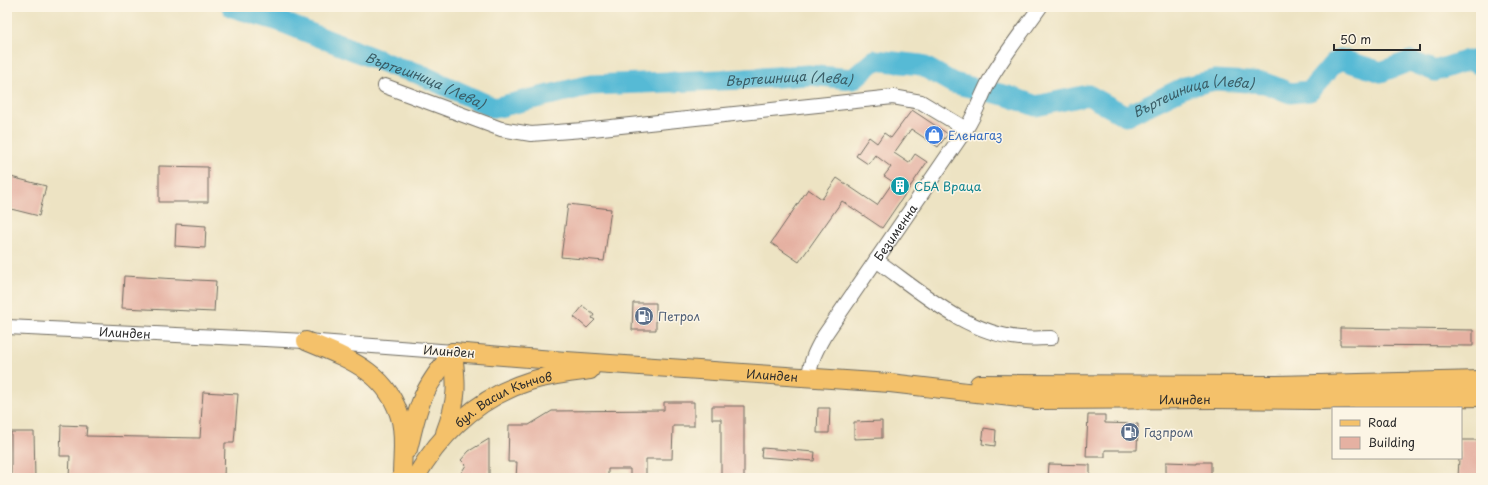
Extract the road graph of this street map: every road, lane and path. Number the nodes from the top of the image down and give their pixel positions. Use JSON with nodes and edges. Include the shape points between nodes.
{"nodes":[{"id":1,"x":1040,"y":7,"type":"edge"},
{"id":2,"x":385,"y":86,"type":"dead end"},
{"id":3,"x":966,"y":128,"type":"junction"},
{"id":4,"x":876,"y":260,"type":"junction"},
{"id":5,"x":7,"y":327,"type":"edge"},
{"id":6,"x":1051,"y":338,"type":"dead end"},
{"id":7,"x":306,"y":341,"type":"junction"},
{"id":8,"x":453,"y":352,"type":"junction"},
{"id":9,"x":618,"y":365,"type":"junction"},
{"id":10,"x":809,"y":378,"type":"junction"},
{"id":11,"x":1481,"y":380,"type":"edge"},
{"id":12,"x":890,"y":383,"type":"junction"},
{"id":13,"x":1481,"y":397,"type":"edge"},
{"id":14,"x":444,"y":436,"type":"junction"},
{"id":15,"x":406,"y":477,"type":"edge"}],
"edges":[{"from":1,"to":3,"type":"street","name":"Безименна","via":[[1002,60]]},
{"from":2,"to":3,"type":"street","via":[[501,129],[531,134],[893,98],[920,102]]},
{"from":3,"to":4,"type":"street","name":"Безименна"},
{"from":4,"to":6,"type":"street","via":[[954,316],[989,331],[1020,338]]},
{"from":4,"to":10,"type":"street","name":"Безименна","via":[[824,336],[814,354]]},
{"from":5,"to":7,"type":"street","name":"Илинден"},
{"from":7,"to":8,"type":"street","name":"Илинден"},
{"from":7,"to":15,"type":"main road","via":[[348,358],[365,368],[390,394],[401,421]]},
{"from":8,"to":9,"type":"main road","name":"Илинден"},
{"from":8,"to":14,"type":"main road","via":[[456,395],[452,416]]},
{"from":8,"to":15,"type":"main road","via":[[433,377],[422,400]]},
{"from":9,"to":10,"type":"main road","name":"Илинден"},
{"from":9,"to":14,"type":"main road","name":"бул. Васил Кънчов","via":[[549,376],[513,387],[480,404]]},
{"from":10,"to":12,"type":"main road","name":"Илинден"},
{"from":11,"to":12,"type":"main road","name":"Илинден","via":[[1277,385]]},
{"from":12,"to":13,"type":"main road","name":"Илинден","via":[[1036,400]]},
{"from":14,"to":15,"type":"main road","name":"бул. Васил Кънчов"}]}
